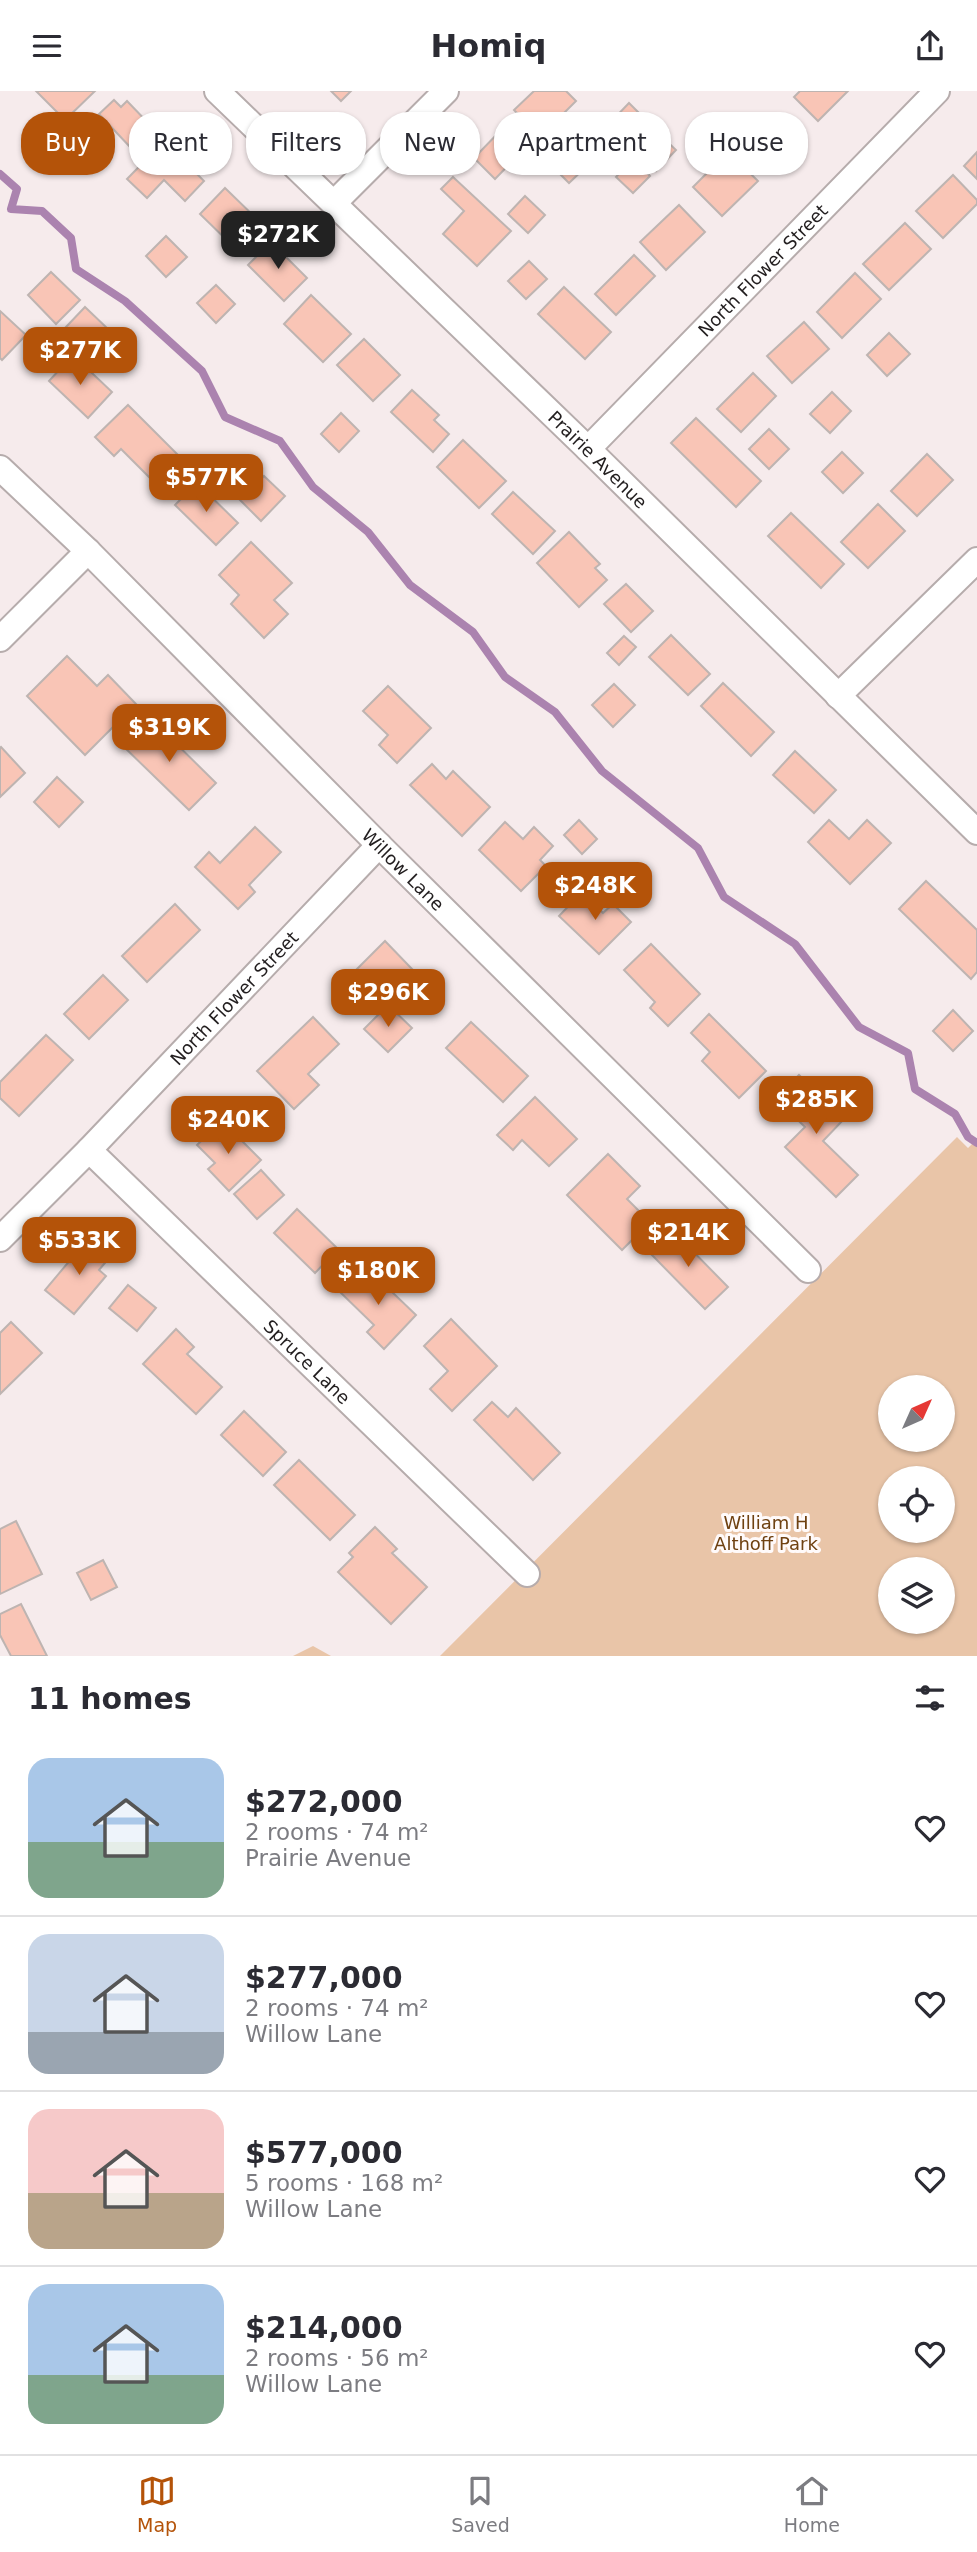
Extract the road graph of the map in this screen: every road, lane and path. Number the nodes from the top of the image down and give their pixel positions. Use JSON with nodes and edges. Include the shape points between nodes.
{"nodes":[{"id":1,"x":217,"y":91,"type":"edge"},
{"id":2,"x":446,"y":91,"type":"edge"},
{"id":3,"x":937,"y":91,"type":"edge"},
{"id":4,"x":334,"y":203,"type":"junction"},
{"id":5,"x":588,"y":449,"type":"junction"},
{"id":6,"x":0,"y":468,"type":"edge"},
{"id":7,"x":88,"y":551,"type":"junction"},
{"id":8,"x":977,"y":560,"type":"edge"},
{"id":9,"x":0,"y":639,"type":"edge"},
{"id":10,"x":838,"y":696,"type":"junction"},
{"id":11,"x":977,"y":832,"type":"edge"},
{"id":12,"x":379,"y":845,"type":"junction"},
{"id":13,"x":89,"y":1150,"type":"junction"},
{"id":14,"x":0,"y":1239,"type":"edge"},
{"id":15,"x":808,"y":1270,"type":"dead end"},
{"id":16,"x":527,"y":1574,"type":"dead end"}],
"edges":[{"from":1,"to":4,"type":"street","name":"Prairie Avenue"},
{"from":2,"to":4,"type":"street"},
{"from":3,"to":5,"type":"street","name":"North Flower Street"},
{"from":4,"to":5,"type":"street","name":"Prairie Avenue"},
{"from":5,"to":10,"type":"street","name":"Prairie Avenue"},
{"from":6,"to":7,"type":"street","name":"Willow Lane"},
{"from":7,"to":9,"type":"street"},
{"from":7,"to":12,"type":"street","name":"Willow Lane"},
{"from":8,"to":10,"type":"street"},
{"from":10,"to":11,"type":"street","name":"Prairie Avenue"},
{"from":12,"to":13,"type":"street","name":"North Flower Street"},
{"from":12,"to":15,"type":"street","name":"Willow Lane"},
{"from":13,"to":14,"type":"street","name":"North Flower Street"},
{"from":13,"to":16,"type":"street","name":"Spruce Lane"}]}
